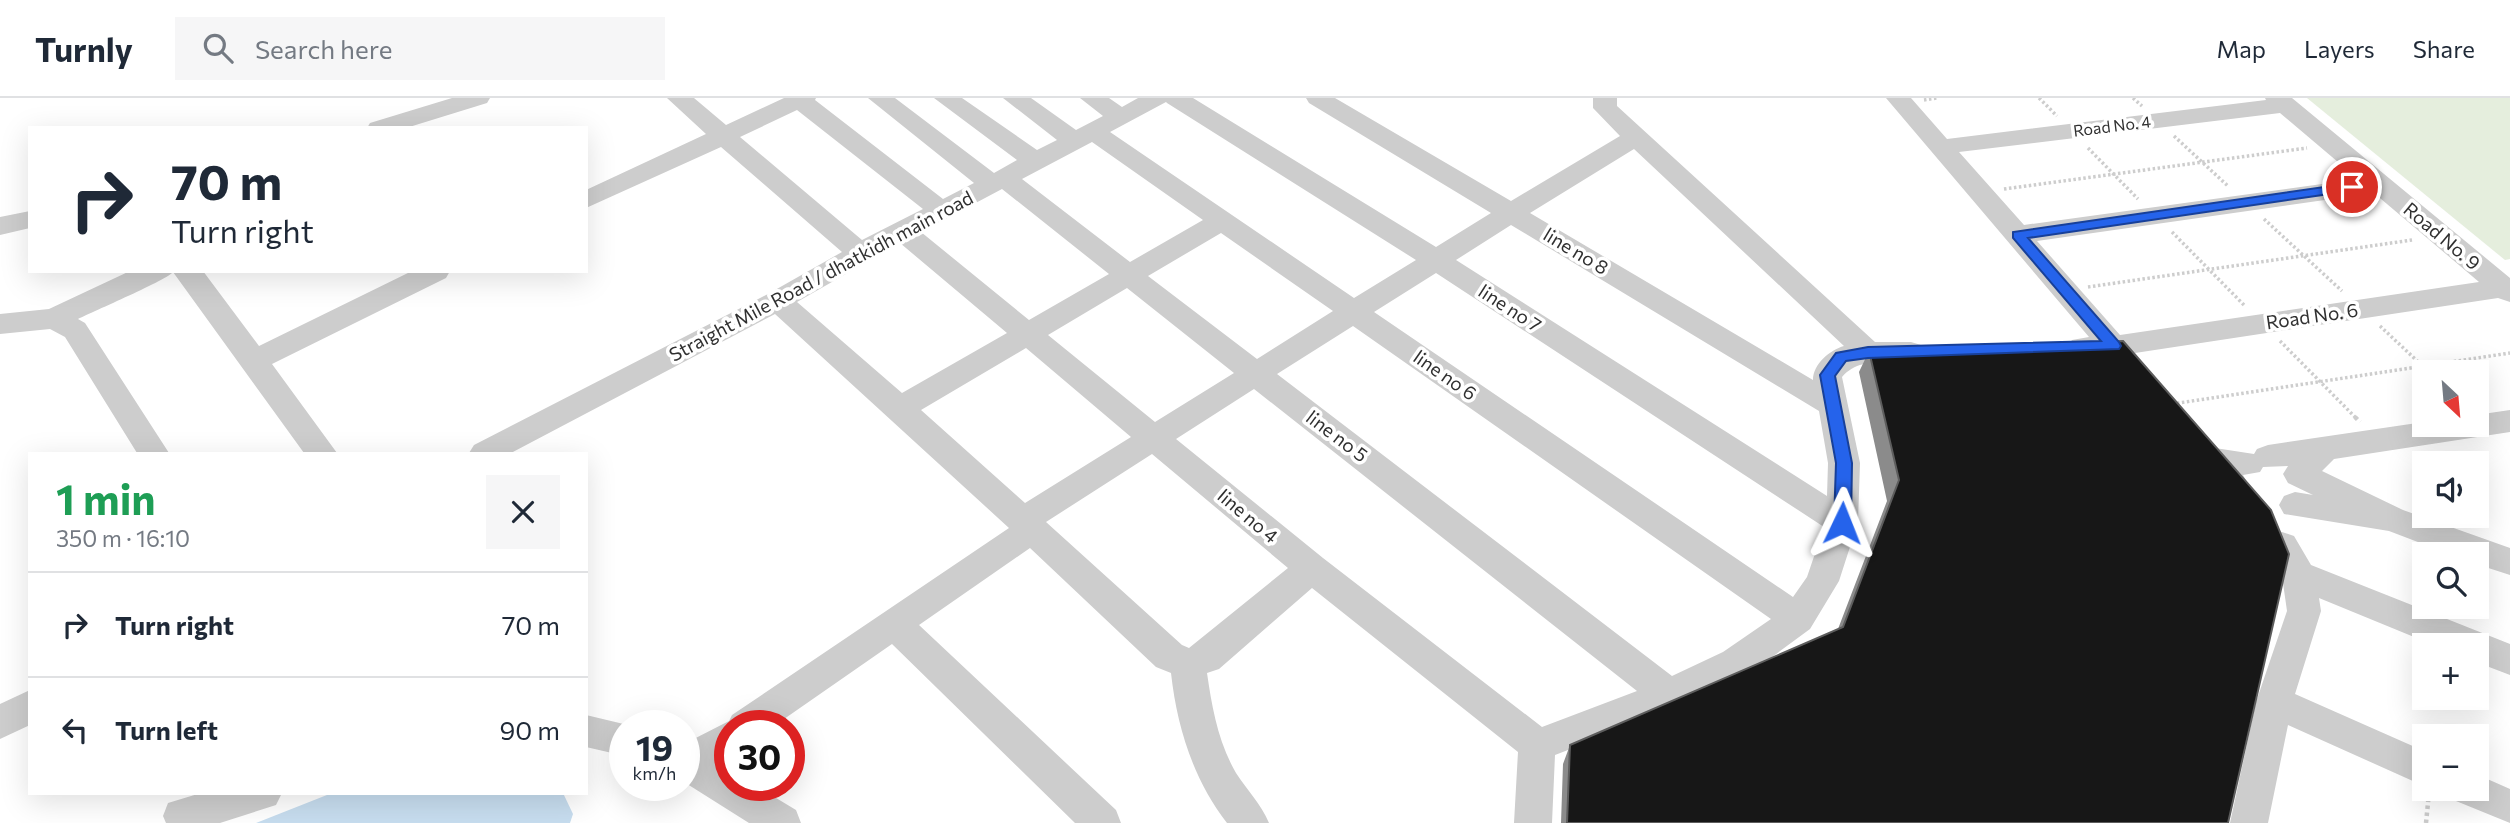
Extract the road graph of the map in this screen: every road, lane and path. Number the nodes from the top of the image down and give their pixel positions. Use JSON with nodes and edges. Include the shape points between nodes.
{"nodes":[{"id":1,"x":478,"y":98,"type":"edge"},
{"id":2,"x":679,"y":98,"type":"edge"},
{"id":3,"x":880,"y":98,"type":"edge"},
{"id":4,"x":946,"y":98,"type":"edge"},
{"id":5,"x":1015,"y":98,"type":"edge"},
{"id":6,"x":1092,"y":98,"type":"edge"},
{"id":7,"x":1318,"y":98,"type":"edge"},
{"id":8,"x":1605,"y":98,"type":"edge"},
{"id":9,"x":1898,"y":98,"type":"edge"},
{"id":10,"x":2039,"y":98,"type":"edge"},
{"id":11,"x":2133,"y":98,"type":"edge"},
{"id":12,"x":801,"y":99,"type":"edge"},
{"id":13,"x":1158,"y":99,"type":"edge"},
{"id":14,"x":2281,"y":101,"type":"edge"},
{"id":15,"x":1120,"y":116,"type":"junction"},
{"id":16,"x":2157,"y":120,"type":"junction"},
{"id":17,"x":386,"y":126,"type":"edge"},
{"id":18,"x":2071,"y":131,"type":"junction"},
{"id":19,"x":723,"y":135,"type":"junction"},
{"id":20,"x":1084,"y":136,"type":"junction"},
{"id":21,"x":1636,"y":136,"type":"junction"},
{"id":22,"x":2333,"y":145,"type":"junction"},
{"id":23,"x":1940,"y":147,"type":"junction"},
{"id":24,"x":1035,"y":161,"type":"junction"},
{"id":25,"x":2201,"y":161,"type":"junction"},
{"id":26,"x":2112,"y":173,"type":"junction"},
{"id":27,"x":998,"y":181,"type":"junction"},
{"id":28,"x":2379,"y":184,"type":"junction"},
{"id":29,"x":1980,"y":192,"type":"junction"},
{"id":30,"x":588,"y":199,"type":"edge"},
{"id":31,"x":2246,"y":202,"type":"junction"},
{"id":32,"x":942,"y":211,"type":"junction"},
{"id":33,"x":1512,"y":212,"type":"junction"},
{"id":34,"x":2155,"y":216,"type":"junction"},
{"id":35,"x":28,"y":219,"type":"edge"},
{"id":36,"x":1222,"y":221,"type":"junction"},
{"id":37,"x":0,"y":226,"type":"edge"},
{"id":38,"x":904,"y":232,"type":"junction"},
{"id":39,"x":2017,"y":235,"type":"junction"},
{"id":40,"x":2441,"y":236,"type":"junction"},
{"id":41,"x":860,"y":253,"type":"junction"},
{"id":42,"x":2304,"y":256,"type":"junction"},
{"id":43,"x":1438,"y":261,"type":"junction"},
{"id":44,"x":2208,"y":269,"type":"junction"},
{"id":45,"x":154,"y":273,"type":"edge"},
{"id":46,"x":188,"y":273,"type":"edge"},
{"id":47,"x":432,"y":273,"type":"edge"},
{"id":48,"x":1128,"y":274,"type":"junction"},
{"id":49,"x":2065,"y":290,"type":"junction"},
{"id":50,"x":2508,"y":290,"type":"edge"},
{"id":51,"x":778,"y":301,"type":"junction"},
{"id":52,"x":2362,"y":309,"type":"junction"},
{"id":53,"x":1354,"y":312,"type":"junction"},
{"id":54,"x":54,"y":319,"type":"junction"},
{"id":55,"x":0,"y":324,"type":"edge"},
{"id":56,"x":2262,"y":324,"type":"junction"},
{"id":57,"x":1027,"y":334,"type":"junction"},
{"id":58,"x":2113,"y":346,"type":"junction"},
{"id":59,"x":2048,"y":348,"type":"edge"},
{"id":60,"x":1944,"y":351,"type":"edge"},
{"id":61,"x":1868,"y":352,"type":"junction"},
{"id":62,"x":2510,"y":353,"type":"edge"},
{"id":63,"x":2417,"y":360,"type":"edge"},
{"id":64,"x":2463,"y":360,"type":"edge"},
{"id":65,"x":254,"y":361,"type":"junction"},
{"id":66,"x":2412,"y":368,"type":"edge"},
{"id":67,"x":1255,"y":374,"type":"junction"},
{"id":68,"x":2320,"y":382,"type":"junction"},
{"id":69,"x":1832,"y":405,"type":"junction"},
{"id":70,"x":2166,"y":405,"type":"joint"},
{"id":71,"x":900,"y":408,"type":"junction"},
{"id":72,"x":2510,"y":421,"type":"edge"},
{"id":73,"x":1154,"y":438,"type":"junction"},
{"id":74,"x":2378,"y":440,"type":"junction"},
{"id":75,"x":2326,"y":448,"type":"junction"},
{"id":76,"x":2207,"y":451,"type":"edge"},
{"id":77,"x":152,"y":452,"type":"edge"},
{"id":78,"x":320,"y":452,"type":"edge"},
{"id":79,"x":487,"y":452,"type":"edge"},
{"id":80,"x":2270,"y":509,"type":"junction"},
{"id":81,"x":2391,"y":519,"type":"junction"},
{"id":82,"x":1842,"y":523,"type":"junction"},
{"id":83,"x":1026,"y":526,"type":"junction"},
{"id":84,"x":2510,"y":562,"type":"edge"},
{"id":85,"x":1311,"y":568,"type":"junction"},
{"id":86,"x":1798,"y":619,"type":"junction"},
{"id":87,"x":894,"y":624,"type":"junction"},
{"id":88,"x":2456,"y":633,"type":"edge"},
{"id":89,"x":2489,"y":651,"type":"edge"},
{"id":90,"x":2510,"y":660,"type":"edge"},
{"id":91,"x":1188,"y":664,"type":"junction"},
{"id":92,"x":1669,"y":695,"type":"junction"},
{"id":93,"x":2274,"y":702,"type":"junction"},
{"id":94,"x":28,"y":707,"type":"edge"},
{"id":95,"x":768,"y":710,"type":"edge"},
{"id":96,"x":0,"y":723,"type":"edge"},
{"id":97,"x":588,"y":731,"type":"edge"},
{"id":98,"x":609,"y":736,"type":"edge"},
{"id":99,"x":1537,"y":744,"type":"junction"},
{"id":100,"x":2412,"y":764,"type":"edge"},
{"id":101,"x":700,"y":770,"type":"edge"},
{"id":102,"x":215,"y":795,"type":"edge"},
{"id":103,"x":257,"y":795,"type":"edge"},
{"id":104,"x":2489,"y":798,"type":"edge"},
{"id":105,"x":2429,"y":801,"type":"edge"},
{"id":106,"x":2510,"y":807,"type":"edge"},
{"id":107,"x":177,"y":820,"type":"edge"},
{"id":108,"x":782,"y":823,"type":"edge"},
{"id":109,"x":1102,"y":823,"type":"edge"},
{"id":110,"x":1250,"y":823,"type":"edge"},
{"id":111,"x":1533,"y":823,"type":"edge"},
{"id":112,"x":2249,"y":823,"type":"edge"},
{"id":113,"x":2426,"y":823,"type":"edge"}],
"edges":[{"from":1,"to":17,"type":"street"},
{"from":2,"to":19,"type":"street"},
{"from":3,"to":27,"type":"street","name":"line no 5"},
{"from":4,"to":24,"type":"street"},
{"from":5,"to":20,"type":"street","name":"line no 6"},
{"from":6,"to":15,"type":"street"},
{"from":7,"to":33,"type":"street","name":"line no 8"},
{"from":8,"to":21,"type":"street","via":[[1605,108]]},
{"from":9,"to":23,"type":"street"},
{"from":10,"to":18,"type":"path"},
{"from":11,"to":16,"type":"path"},
{"from":12,"to":19,"type":"street"},
{"from":12,"to":32,"type":"street"},
{"from":13,"to":15,"type":"street","name":"Straight Mile Road / dhatkidh main road"},
{"from":13,"to":43,"type":"street","name":"line no 7"},
{"from":14,"to":16,"type":"street","name":"Road No. 4"},
{"from":14,"to":22,"type":"street","name":"Road No. 9"},
{"from":15,"to":20,"type":"street","name":"Straight Mile Road / dhatkidh main road"},
{"from":16,"to":18,"type":"street","name":"Road No. 4"},
{"from":16,"to":25,"type":"path"},
{"from":18,"to":23,"type":"street","name":"Road No. 4"},
{"from":18,"to":26,"type":"path"},
{"from":19,"to":30,"type":"street"},
{"from":19,"to":41,"type":"street"},
{"from":20,"to":24,"type":"street","name":"Straight Mile Road / dhatkidh main road"},
{"from":20,"to":36,"type":"street","name":"line no 6"},
{"from":21,"to":33,"type":"street"},
{"from":21,"to":61,"type":"street"},
{"from":22,"to":25,"type":"path"},
{"from":22,"to":28,"type":"street","name":"Road No. 9"},
{"from":23,"to":29,"type":"street"},
{"from":24,"to":27,"type":"street","name":"Straight Mile Road / dhatkidh main road"},
{"from":25,"to":26,"type":"path"},
{"from":25,"to":31,"type":"path"},
{"from":26,"to":29,"type":"path"},
{"from":26,"to":34,"type":"path"},
{"from":27,"to":32,"type":"street","name":"Straight Mile Road / dhatkidh main road"},
{"from":27,"to":48,"type":"street","name":"line no 5"},
{"from":28,"to":31,"type":"street"},
{"from":28,"to":40,"type":"street","name":"Road No. 9"},
{"from":29,"to":39,"type":"street"},
{"from":31,"to":34,"type":"street"},
{"from":31,"to":42,"type":"path"},
{"from":32,"to":38,"type":"street","name":"Straight Mile Road / dhatkidh main road"},
{"from":33,"to":43,"type":"street"},
{"from":33,"to":69,"type":"street","name":"line no 8"},
{"from":34,"to":39,"type":"street"},
{"from":34,"to":44,"type":"path"},
{"from":35,"to":37,"type":"street"},
{"from":36,"to":48,"type":"street"},
{"from":36,"to":53,"type":"street","name":"line no 6"},
{"from":38,"to":41,"type":"street","name":"Straight Mile Road / dhatkidh main road"},
{"from":38,"to":57,"type":"street","name":"line no 4"},
{"from":39,"to":49,"type":"street"},
{"from":40,"to":42,"type":"path"},
{"from":40,"to":50,"type":"street","name":"Road No. 9"},
{"from":41,"to":51,"type":"street","name":"Straight Mile Road / dhatkidh main road"},
{"from":42,"to":44,"type":"path"},
{"from":42,"to":52,"type":"path"},
{"from":43,"to":53,"type":"street"},
{"from":43,"to":82,"type":"street","name":"line no 7"},
{"from":44,"to":49,"type":"path"},
{"from":44,"to":56,"type":"path"},
{"from":45,"to":54,"type":"street"},
{"from":46,"to":65,"type":"street"},
{"from":47,"to":65,"type":"street"},
{"from":48,"to":57,"type":"street"},
{"from":48,"to":67,"type":"street","name":"line no 5"},
{"from":49,"to":58,"type":"street"},
{"from":50,"to":52,"type":"street","name":"Road No. 6"},
{"from":51,"to":71,"type":"street"},
{"from":51,"to":79,"type":"street","name":"Straight Mile Road / dhatkidh main road"},
{"from":52,"to":56,"type":"street","name":"Road No. 6"},
{"from":52,"to":63,"type":"path"},
{"from":53,"to":67,"type":"street"},
{"from":53,"to":86,"type":"street","name":"line no 6"},
{"from":54,"to":55,"type":"street"},
{"from":54,"to":77,"type":"street","via":[[75,330]]},
{"from":56,"to":58,"type":"street","name":"Road No. 6"},
{"from":56,"to":68,"type":"path"},
{"from":57,"to":71,"type":"street"},
{"from":57,"to":73,"type":"street","name":"line no 4"},
{"from":58,"to":59,"type":"street","name":"Road No. 6"},
{"from":58,"to":70,"type":"street"},
{"from":60,"to":61,"type":"street"},
{"from":61,"to":69,"type":"street","via":[[1842,357],[1827,375]]},
{"from":62,"to":64,"type":"path"},
{"from":65,"to":78,"type":"street"},
{"from":66,"to":68,"type":"path"},
{"from":67,"to":73,"type":"street"},
{"from":67,"to":92,"type":"street","name":"line no 5"},
{"from":68,"to":70,"type":"path"},
{"from":68,"to":74,"type":"path"},
{"from":69,"to":82,"type":"street","via":[[1844,463]]},
{"from":71,"to":83,"type":"street"},
{"from":72,"to":74,"type":"street"},
{"from":73,"to":83,"type":"street"},
{"from":73,"to":85,"type":"street","name":"line no 4"},
{"from":74,"to":75,"type":"street"},
{"from":75,"to":80,"type":"street"},
{"from":75,"to":81,"type":"street","via":[[2299,474]]},
{"from":76,"to":80,"type":"street"},
{"from":80,"to":81,"type":"street"},
{"from":80,"to":88,"type":"street"},
{"from":80,"to":93,"type":"street","via":[[2304,611]]},
{"from":81,"to":84,"type":"street"},
{"from":82,"to":86,"type":"street","via":[[1822,581]]},
{"from":83,"to":87,"type":"street"},
{"from":83,"to":91,"type":"street","via":[[1169,656]]},
{"from":85,"to":91,"type":"street","via":[[1206,658]]},
{"from":85,"to":99,"type":"street","name":"line no 4"},
{"from":86,"to":92,"type":"street","via":[[1736,663]]},
{"from":87,"to":95,"type":"street"},
{"from":87,"to":109,"type":"street"},
{"from":89,"to":90,"type":"street"},
{"from":91,"to":110,"type":"street","via":[[1202,746],[1230,799]]},
{"from":92,"to":99,"type":"street"},
{"from":93,"to":100,"type":"street"},
{"from":93,"to":112,"type":"street"},
{"from":94,"to":96,"type":"street"},
{"from":97,"to":98,"type":"street"},
{"from":99,"to":111,"type":"street"},
{"from":101,"to":108,"type":"street"},
{"from":102,"to":107,"type":"street"},
{"from":103,"to":107,"type":"street"},
{"from":104,"to":106,"type":"street"},
{"from":105,"to":113,"type":"path"}]}
